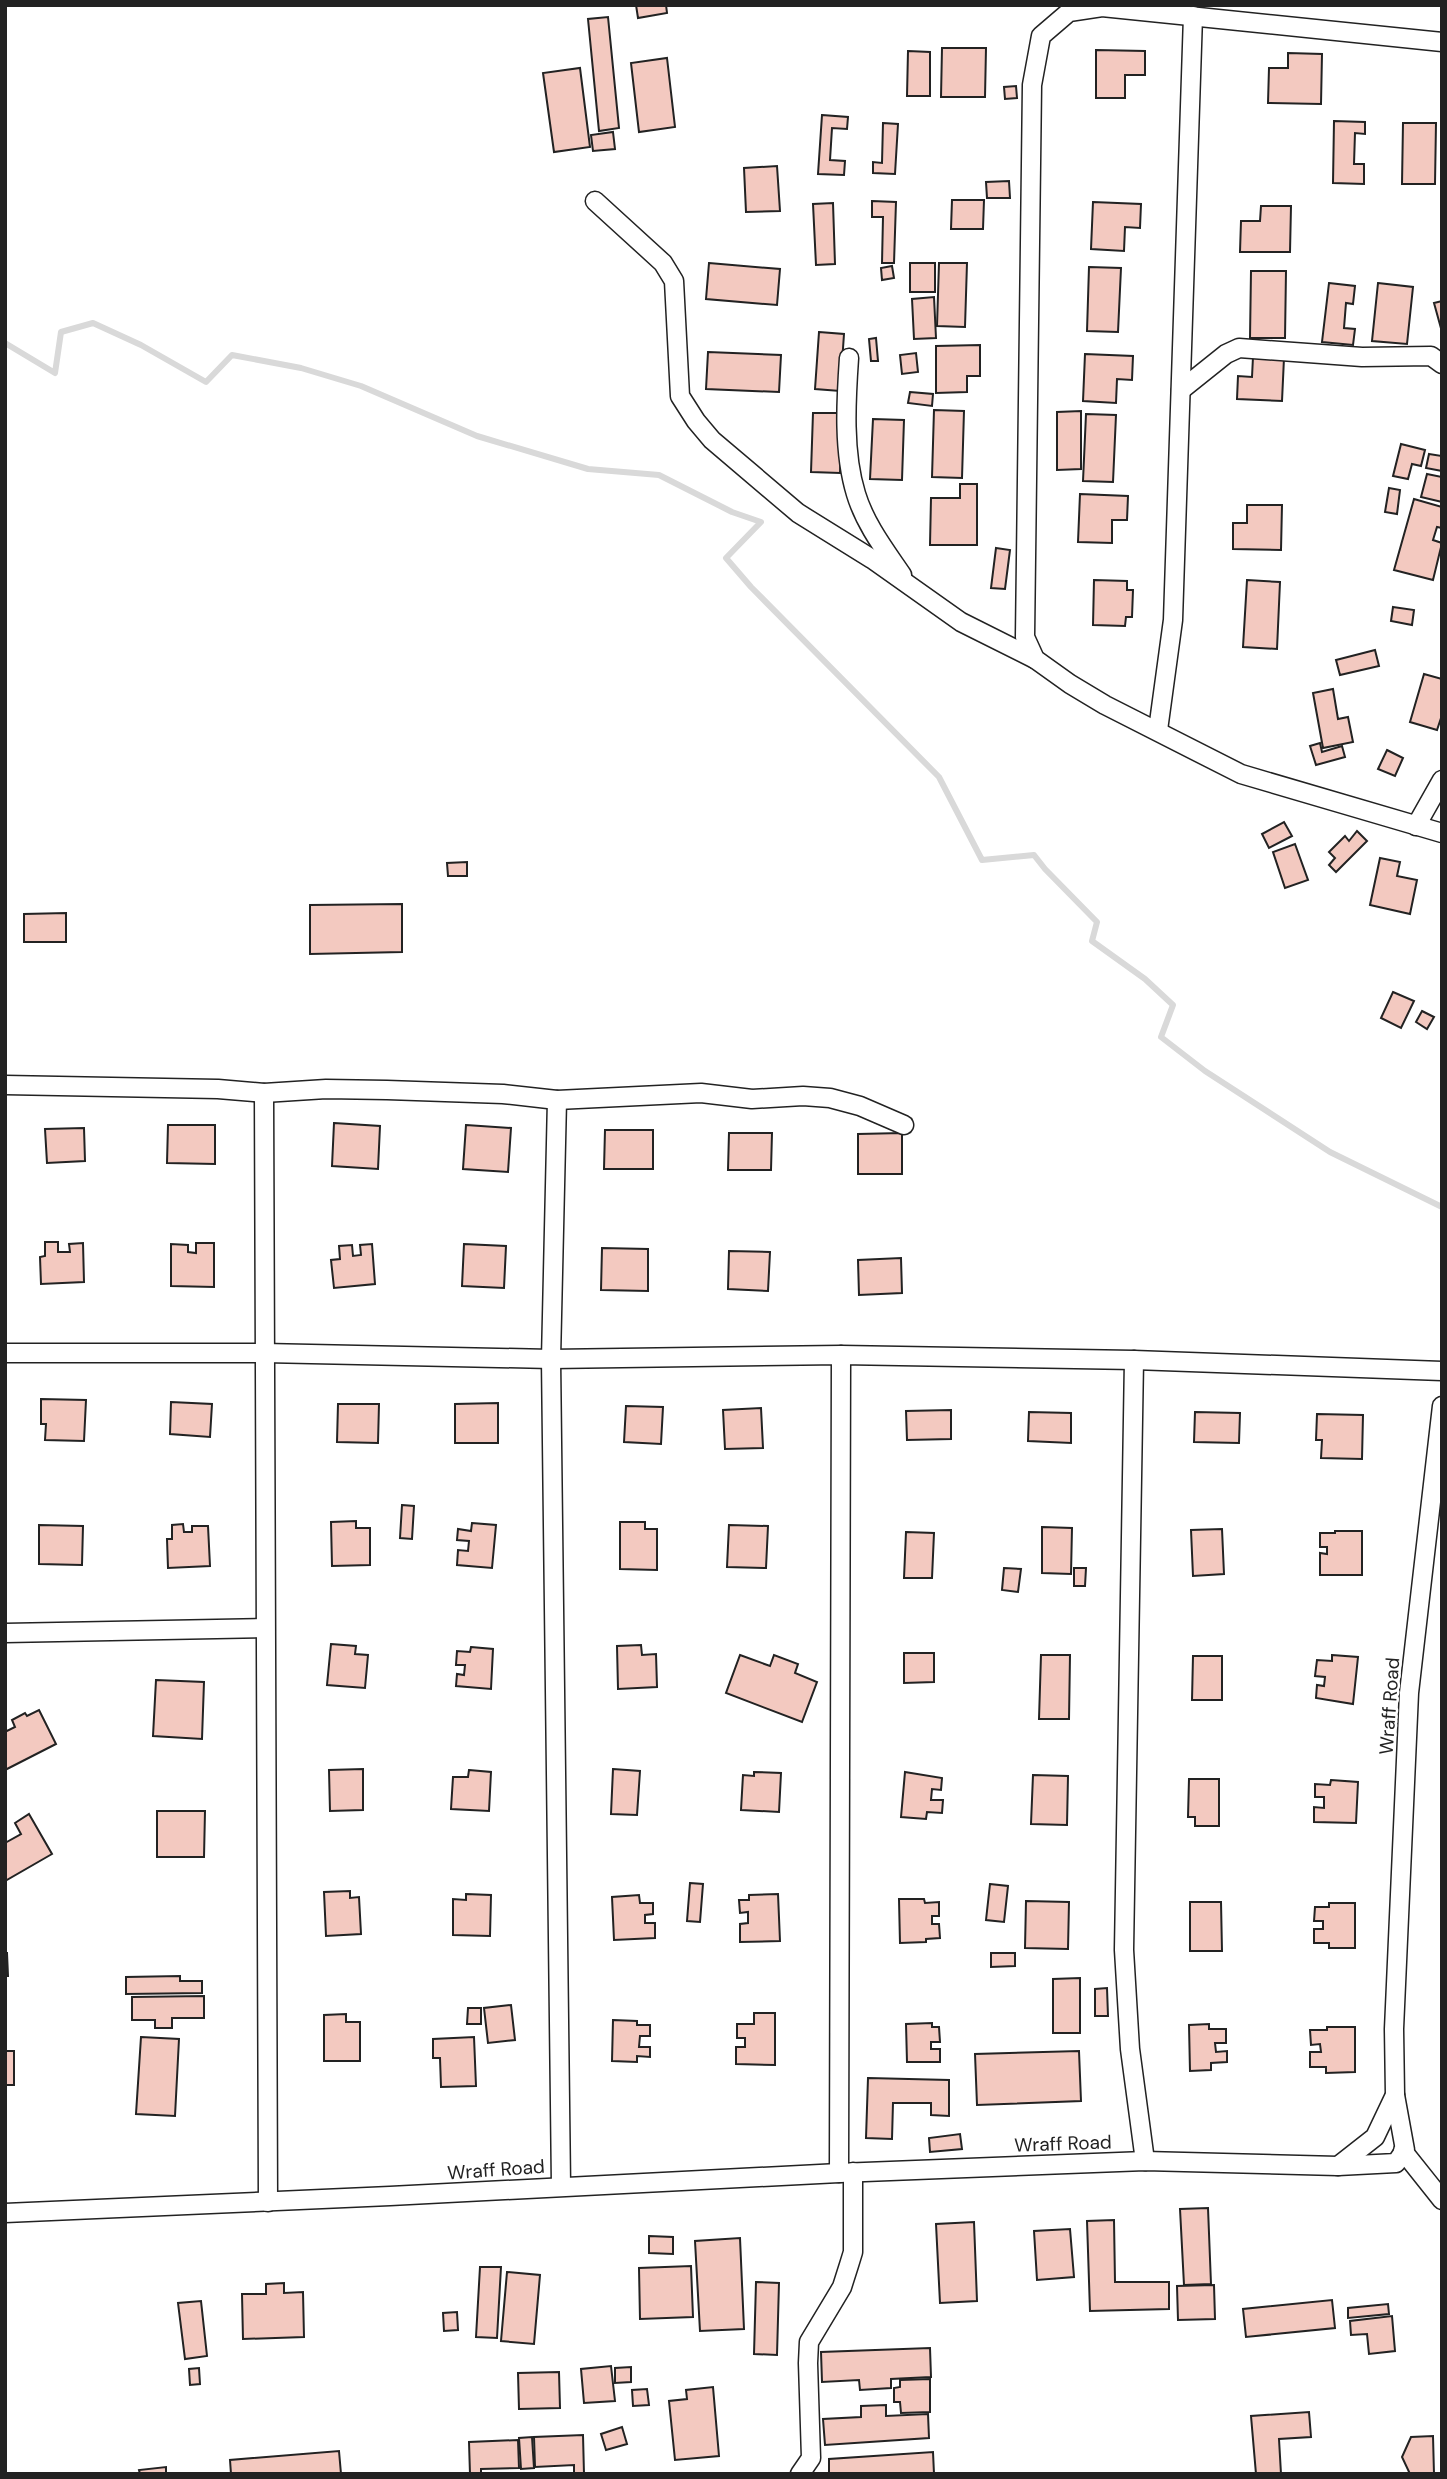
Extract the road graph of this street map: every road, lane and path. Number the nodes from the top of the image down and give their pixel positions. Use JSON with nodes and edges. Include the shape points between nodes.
{"nodes":[{"id":1,"x":1193,"y":16,"type":"junction"},
{"id":2,"x":1442,"y":42,"type":"edge"},
{"id":3,"x":595,"y":201,"type":"dead end"},
{"id":4,"x":849,"y":358,"type":"dead end"},
{"id":5,"x":1442,"y":363,"type":"edge"},
{"id":6,"x":1181,"y":390,"type":"junction"},
{"id":7,"x":908,"y":585,"type":"junction"},
{"id":8,"x":1035,"y":659,"type":"junction"},
{"id":9,"x":1158,"y":730,"type":"junction"},
{"id":10,"x":1442,"y":780,"type":"edge"},
{"id":11,"x":1416,"y":826,"type":"junction"},
{"id":12,"x":1442,"y":833,"type":"edge"},
{"id":13,"x":5,"y":1084,"type":"edge"},
{"id":14,"x":264,"y":1093,"type":"junction"},
{"id":15,"x":556,"y":1100,"type":"junction"},
{"id":16,"x":904,"y":1125,"type":"dead end"},
{"id":17,"x":5,"y":1353,"type":"edge"},
{"id":18,"x":264,"y":1353,"type":"junction"},
{"id":19,"x":841,"y":1355,"type":"junction"},
{"id":20,"x":551,"y":1359,"type":"junction"},
{"id":21,"x":1134,"y":1360,"type":"junction"},
{"id":22,"x":1442,"y":1371,"type":"edge"},
{"id":23,"x":1442,"y":1406,"type":"edge"},
{"id":24,"x":265,"y":1628,"type":"junction"},
{"id":25,"x":5,"y":1633,"type":"edge"},
{"id":26,"x":1395,"y":2095,"type":"junction"},
{"id":27,"x":1403,"y":2151,"type":"junction"},
{"id":28,"x":1145,"y":2161,"type":"junction"},
{"id":29,"x":1338,"y":2166,"type":"junction"},
{"id":30,"x":846,"y":2173,"type":"junction"},
{"id":31,"x":561,"y":2186,"type":"junction"},
{"id":32,"x":1442,"y":2200,"type":"edge"},
{"id":33,"x":268,"y":2202,"type":"junction"},
{"id":34,"x":5,"y":2213,"type":"edge"},
{"id":35,"x":800,"y":2474,"type":"edge"}],
"edges":[{"from":1,"to":2,"type":"street"},
{"from":1,"to":6,"type":"street"},
{"from":1,"to":8,"type":"street","via":[[1102,7],[1069,12],[1041,36],[1032,85],[1025,637]]},
{"from":3,"to":7,"type":"street","via":[[663,264],[674,281],[680,397],[696,421],[798,513]]},
{"from":4,"to":7,"type":"street","via":[[846,406],[856,494]]},
{"from":5,"to":6,"type":"street","via":[[1430,356],[1362,357],[1239,348]]},
{"from":6,"to":9,"type":"street","via":[[1173,620]]},
{"from":7,"to":8,"type":"street","via":[[961,622]]},
{"from":8,"to":9,"type":"street","via":[[1104,705]]},
{"from":9,"to":11,"type":"street","via":[[1241,774]]},
{"from":10,"to":11,"type":"street"},
{"from":11,"to":12,"type":"street"},
{"from":13,"to":14,"type":"street"},
{"from":14,"to":15,"type":"street","via":[[387,1090]]},
{"from":14,"to":18,"type":"street"},
{"from":15,"to":16,"type":"street","via":[[701,1093],[752,1099],[803,1096],[860,1105]]},
{"from":15,"to":20,"type":"street"},
{"from":17,"to":18,"type":"street"},
{"from":18,"to":20,"type":"street"},
{"from":18,"to":24,"type":"street"},
{"from":19,"to":20,"type":"street"},
{"from":19,"to":21,"type":"street"},
{"from":19,"to":30,"type":"street"},
{"from":20,"to":31,"type":"street"},
{"from":21,"to":22,"type":"street"},
{"from":21,"to":28,"type":"street","via":[[1124,1950],[1130,2049]]},
{"from":23,"to":26,"type":"street","name":"Wraff Road","via":[[1409,1693]]},
{"from":24,"to":25,"type":"street"},
{"from":24,"to":33,"type":"street"},
{"from":26,"to":27,"type":"street"},
{"from":26,"to":29,"type":"street","name":"Wraff Road","via":[[1375,2137]]},
{"from":27,"to":29,"type":"street","via":[[1396,2163]]},
{"from":27,"to":32,"type":"street"},
{"from":28,"to":29,"type":"street","name":"Wraff Road"},
{"from":28,"to":30,"type":"street","name":"Wraff Road"},
{"from":30,"to":31,"type":"street","name":"Wraff Road"},
{"from":30,"to":35,"type":"street","via":[[853,2252],[842,2287],[809,2342],[811,2458]]},
{"from":31,"to":33,"type":"street","name":"Wraff Road"},
{"from":33,"to":34,"type":"street","name":"Wraff Road"}]}
